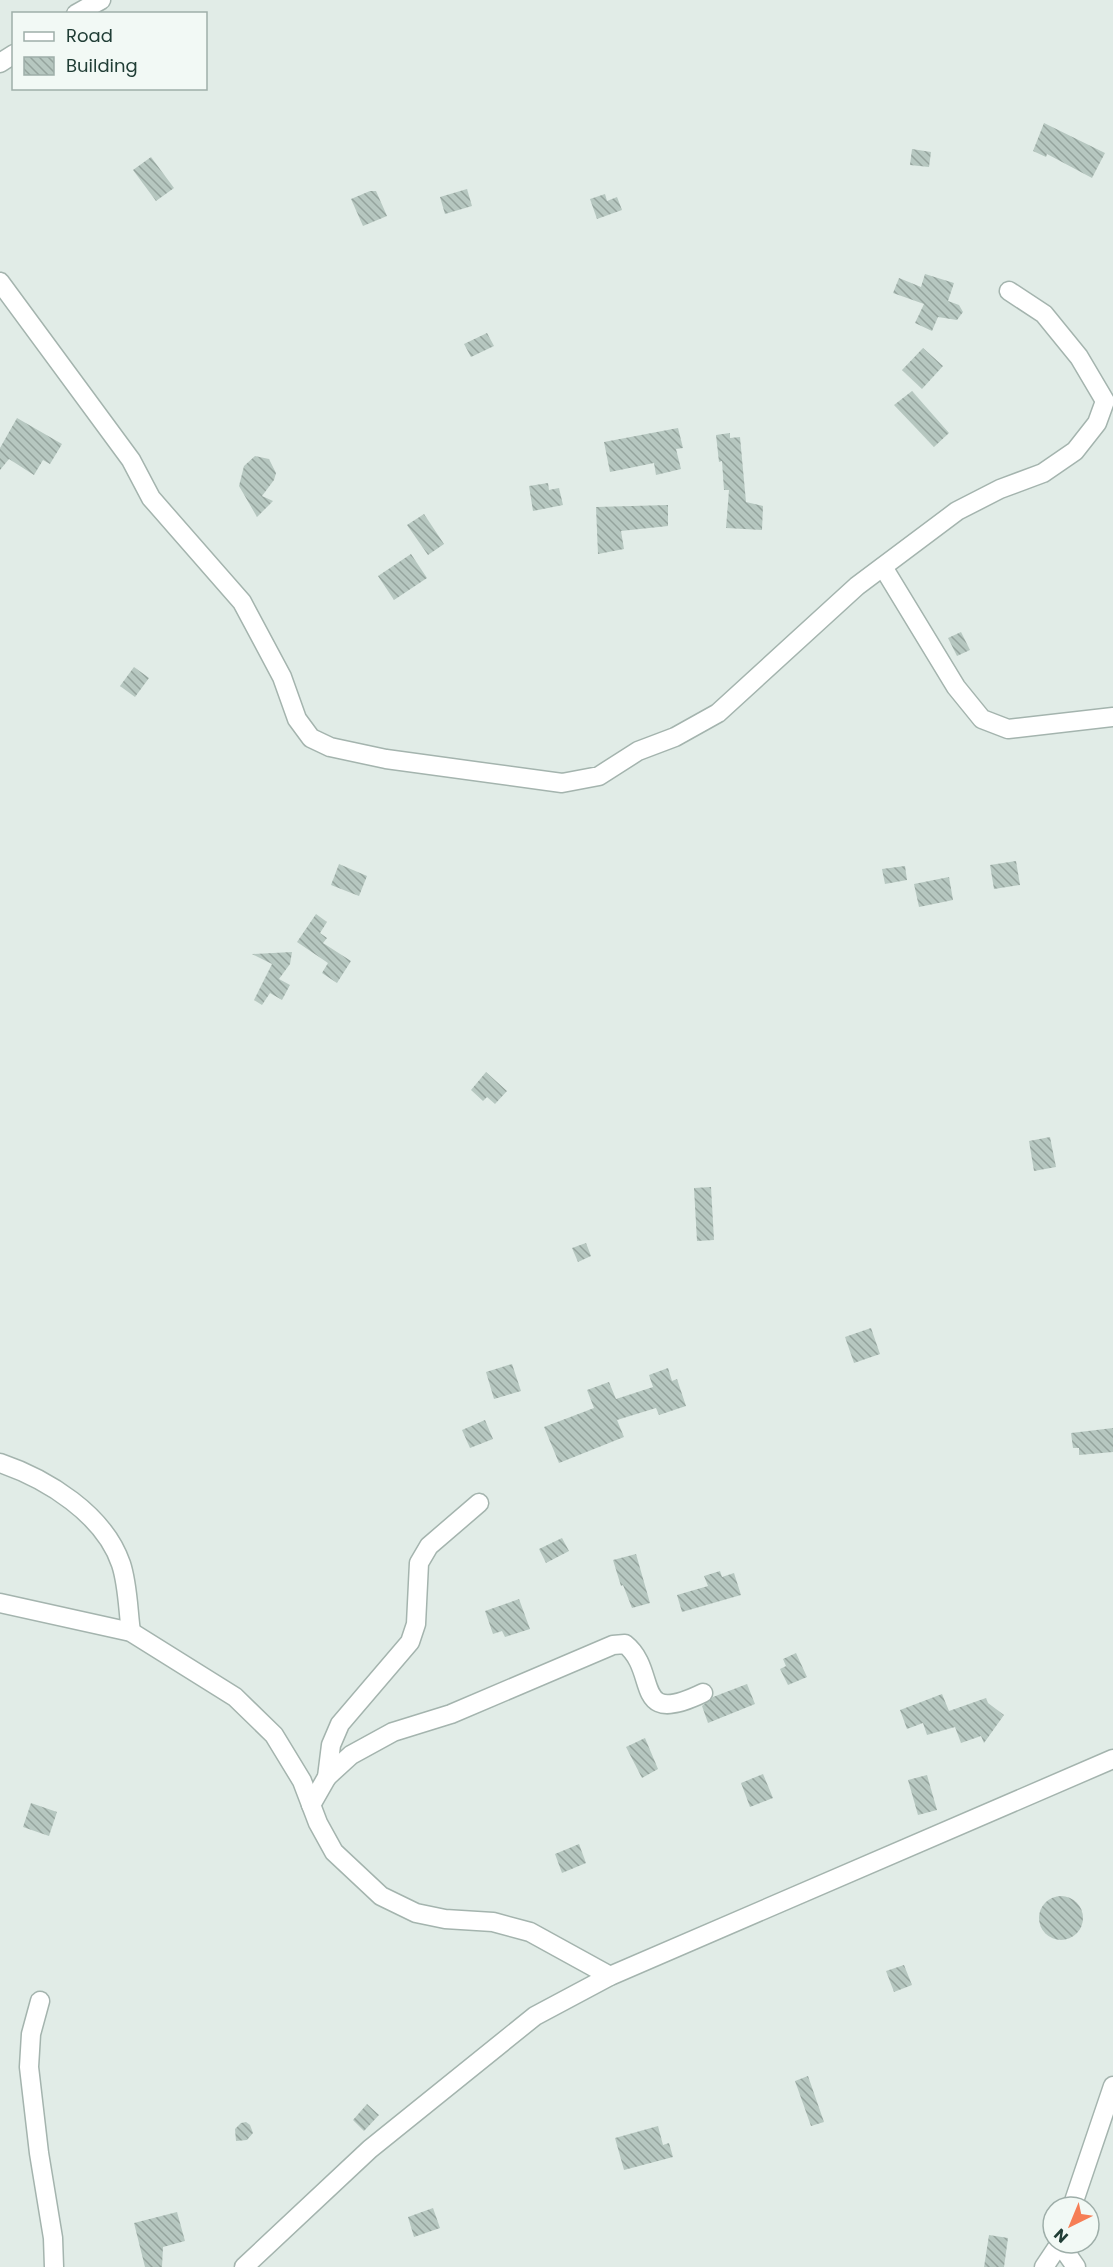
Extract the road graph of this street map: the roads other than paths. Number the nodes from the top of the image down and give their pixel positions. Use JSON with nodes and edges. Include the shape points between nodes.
{"nodes":[{"id":1,"x":101,"y":0,"type":"edge"},
{"id":2,"x":80,"y":12,"type":"edge"},
{"id":3,"x":0,"y":282,"type":"edge"},
{"id":4,"x":1009,"y":291,"type":"dead end"},
{"id":5,"x":883,"y":567,"type":"junction"},
{"id":6,"x":1113,"y":717,"type":"edge"},
{"id":7,"x":0,"y":1463,"type":"edge"},
{"id":8,"x":479,"y":1503,"type":"dead end"},
{"id":9,"x":0,"y":1603,"type":"edge"},
{"id":10,"x":131,"y":1632,"type":"junction"},
{"id":11,"x":703,"y":1693,"type":"dead end"},
{"id":12,"x":1113,"y":1759,"type":"edge"},
{"id":13,"x":327,"y":1777,"type":"junction"},
{"id":14,"x":311,"y":1804,"type":"junction"},
{"id":15,"x":610,"y":1976,"type":"junction"},
{"id":16,"x":40,"y":2001,"type":"dead end"},
{"id":17,"x":1113,"y":2086,"type":"edge"},
{"id":18,"x":1076,"y":2195,"type":"edge"},
{"id":19,"x":54,"y":2267,"type":"edge"},
{"id":20,"x":244,"y":2267,"type":"edge"}],
"edges":[{"from":1,"to":2,"type":"street"},
{"from":3,"to":5,"type":"street","via":[[131,460],[151,498],[242,602],[282,677],[297,719],[311,738],[330,747],[386,759],[562,783],[600,776],[638,751],[675,737],[718,713],[857,586]]},
{"from":4,"to":5,"type":"street","via":[[1044,314],[1079,357],[1106,401],[1097,423],[1075,451],[1042,473],[957,511]]},
{"from":5,"to":6,"type":"street","via":[[956,687],[982,719],[1008,729]]},
{"from":7,"to":10,"type":"street","via":[[46,1484],[90,1517],[109,1538],[121,1565]]},
{"from":8,"to":13,"type":"street","via":[[429,1546],[419,1563],[416,1624],[410,1642],[340,1724],[331,1745]]},
{"from":9,"to":10,"type":"street"},
{"from":10,"to":14,"type":"street","via":[[235,1697],[274,1735]]},
{"from":11,"to":13,"type":"street","via":[[678,1705],[659,1702],[651,1693],[634,1651],[625,1644],[613,1645],[451,1714],[393,1732],[351,1755]]},
{"from":12,"to":15,"type":"street"},
{"from":13,"to":14,"type":"street"},
{"from":14,"to":15,"type":"street","via":[[334,1852],[381,1896],[416,1913],[493,1922],[530,1932]]},
{"from":15,"to":20,"type":"street","via":[[535,2016],[370,2149]]},
{"from":16,"to":19,"type":"street","via":[[31,2034],[29,2067]]},
{"from":17,"to":18,"type":"street"}]}
